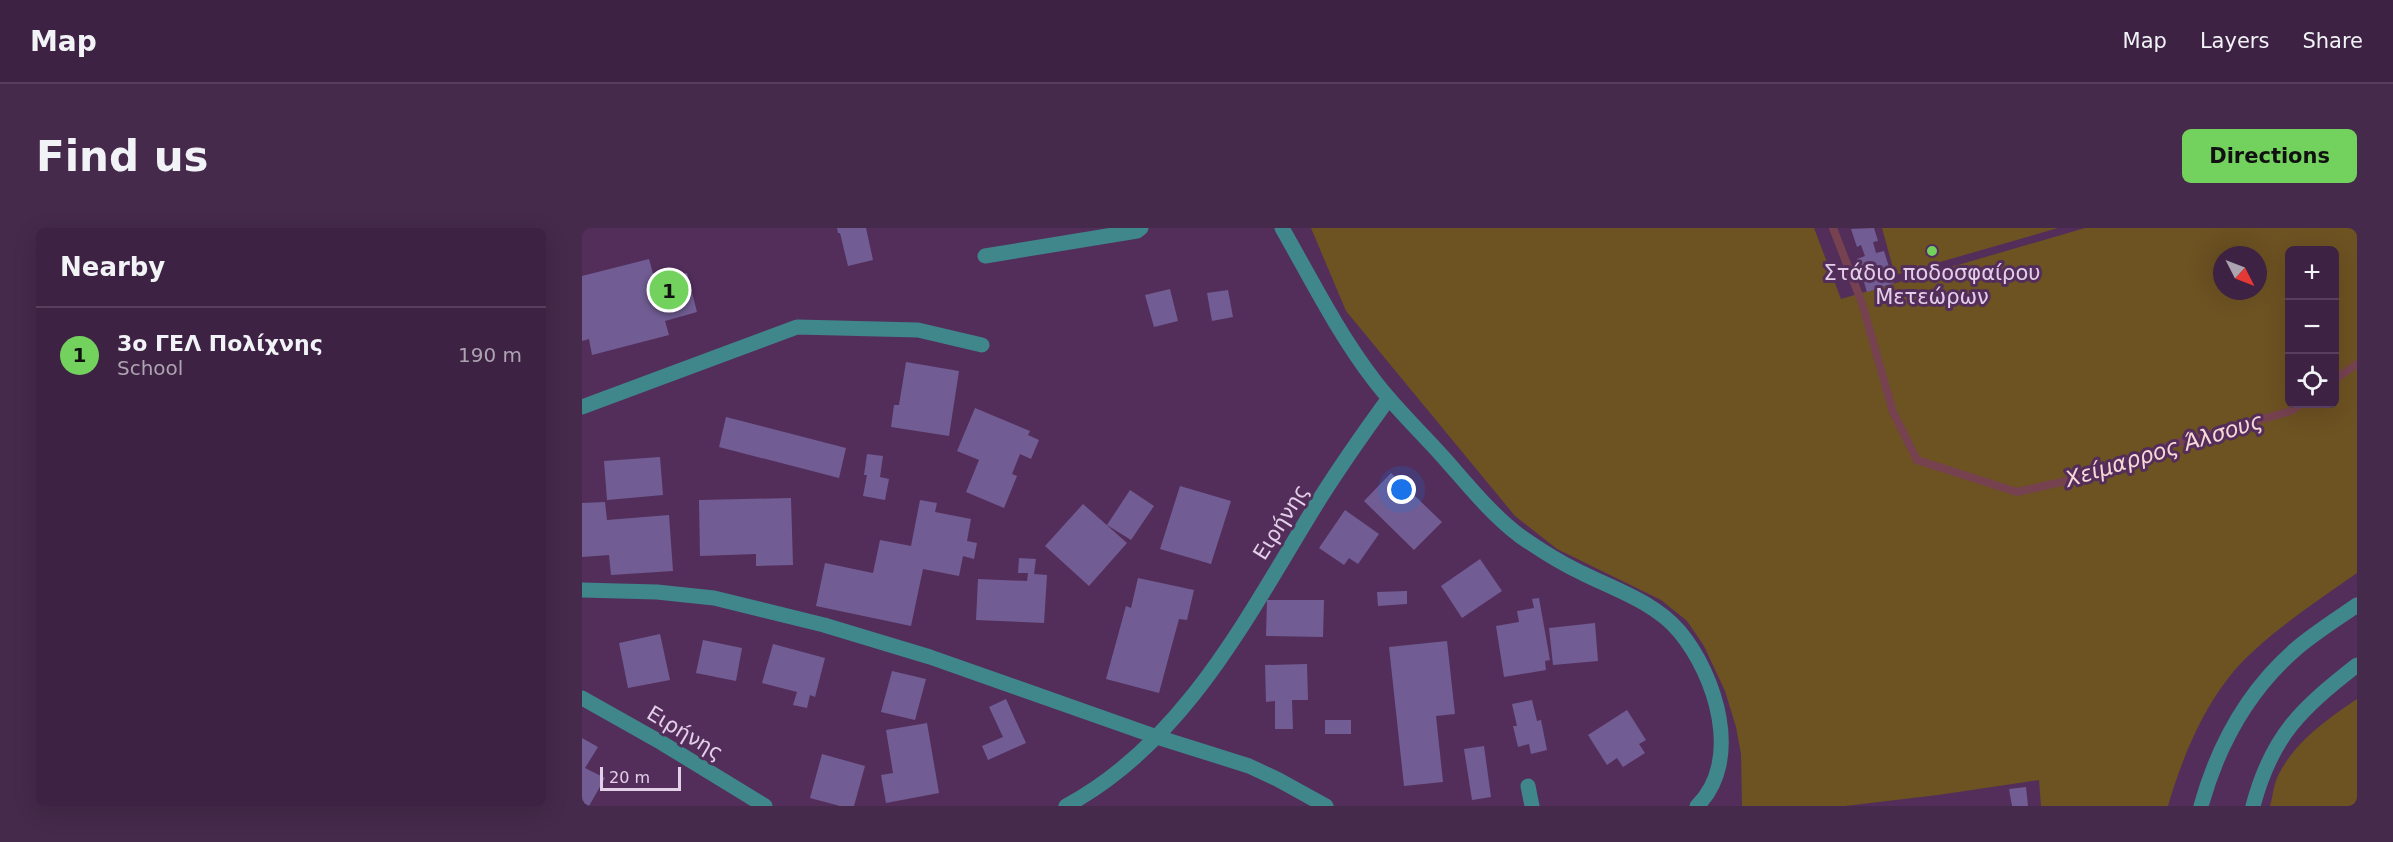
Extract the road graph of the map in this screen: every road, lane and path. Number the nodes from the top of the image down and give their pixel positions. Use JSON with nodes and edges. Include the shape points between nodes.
{"nodes":[{"id":1,"x":1142,"y":228,"type":"edge"},
{"id":2,"x":1282,"y":228,"type":"edge"},
{"id":3,"x":985,"y":256,"type":"dead end"},
{"id":4,"x":982,"y":345,"type":"dead end"},
{"id":5,"x":1389,"y":398,"type":"junction"},
{"id":6,"x":582,"y":407,"type":"edge"},
{"id":7,"x":582,"y":590,"type":"edge"},
{"id":8,"x":2357,"y":605,"type":"edge"},
{"id":9,"x":2357,"y":665,"type":"edge"},
{"id":10,"x":582,"y":698,"type":"edge"},
{"id":11,"x":1156,"y":737,"type":"junction"},
{"id":12,"x":1528,"y":786,"type":"dead end"},
{"id":13,"x":765,"y":806,"type":"edge"},
{"id":14,"x":1066,"y":806,"type":"edge"},
{"id":15,"x":1326,"y":806,"type":"edge"},
{"id":16,"x":1532,"y":806,"type":"edge"},
{"id":17,"x":1697,"y":806,"type":"edge"},
{"id":18,"x":2200,"y":806,"type":"edge"},
{"id":19,"x":2253,"y":806,"type":"edge"}],
"edges":[{"from":1,"to":3,"type":"street"},
{"from":2,"to":5,"type":"street","via":[[1344,334]]},
{"from":4,"to":6,"type":"street","via":[[918,330],[797,327]]},
{"from":5,"to":11,"type":"street","name":"Ειρήνης","via":[[1321,497],[1220,660]]},
{"from":5,"to":17,"type":"street","via":[[1504,523],[1562,563],[1643,602],[1678,630],[1708,681],[1720,729],[1718,772]]},
{"from":7,"to":11,"type":"street","via":[[691,595],[781,613],[930,657]]},
{"from":8,"to":18,"type":"street","via":[[2296,649],[2245,706],[2215,762]]},
{"from":9,"to":19,"type":"street","via":[[2310,702],[2284,733],[2267,765]]},
{"from":10,"to":13,"type":"street","name":"Ειρήνης"},
{"from":11,"to":14,"type":"street","name":"Ειρήνης","via":[[1101,786]]},
{"from":11,"to":15,"type":"street","via":[[1249,766]]},
{"from":12,"to":16,"type":"street"}]}
